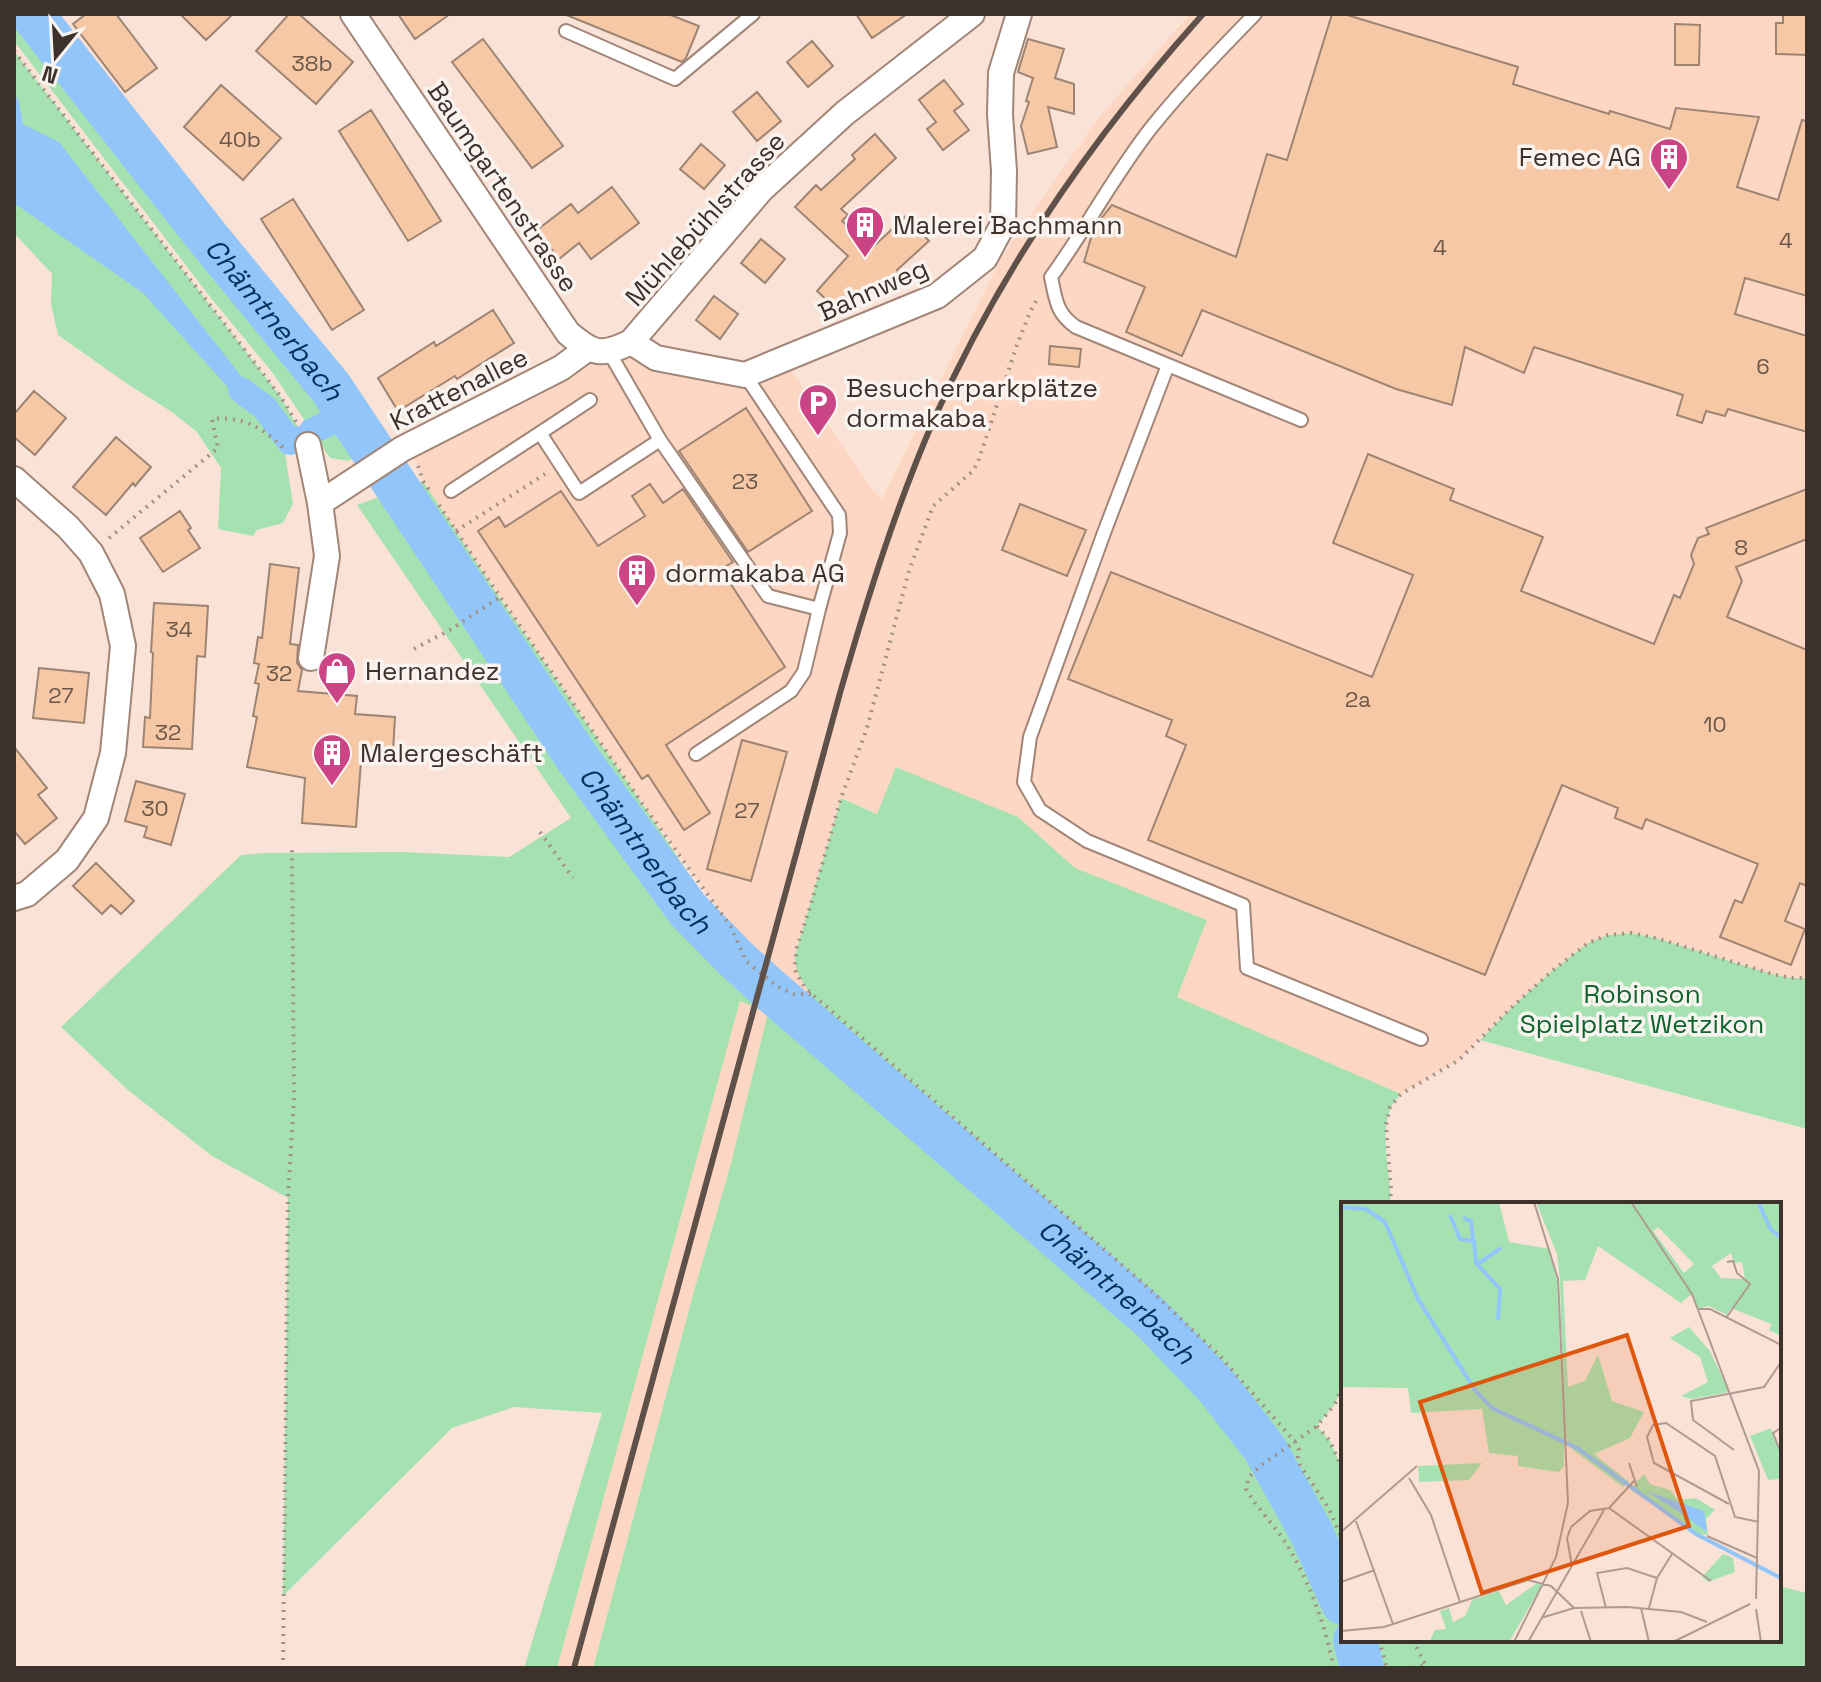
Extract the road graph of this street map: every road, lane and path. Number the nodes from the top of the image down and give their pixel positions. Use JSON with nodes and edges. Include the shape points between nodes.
{"nodes":[{"id":1,"x":353,"y":14,"type":"edge"},
{"id":2,"x":753,"y":14,"type":"edge"},
{"id":3,"x":972,"y":14,"type":"edge"},
{"id":4,"x":1019,"y":14,"type":"edge"},
{"id":5,"x":1255,"y":14,"type":"edge"},
{"id":6,"x":566,"y":31,"type":"dead end"},
{"id":7,"x":14,"y":51,"type":"edge"},
{"id":8,"x":1051,"y":277,"type":"junction"},
{"id":9,"x":609,"y":348,"type":"junction"},
{"id":10,"x":1168,"y":365,"type":"junction"},
{"id":11,"x":745,"y":375,"type":"junction"},
{"id":12,"x":590,"y":400,"type":"dead end"},
{"id":13,"x":1301,"y":420,"type":"dead end"},
{"id":14,"x":540,"y":433,"type":"junction"},
{"id":15,"x":660,"y":440,"type":"junction"},
{"id":16,"x":298,"y":448,"type":"junction"},
{"id":17,"x":406,"y":448,"type":"junction"},
{"id":18,"x":560,"y":465,"type":"junction"},
{"id":19,"x":14,"y":479,"type":"edge"},
{"id":20,"x":451,"y":491,"type":"dead end"},
{"id":21,"x":320,"y":503,"type":"junction"},
{"id":22,"x":125,"y":525,"type":"dead end"},
{"id":23,"x":456,"y":531,"type":"junction"},
{"id":24,"x":500,"y":597,"type":"junction"},
{"id":25,"x":819,"y":609,"type":"junction"},
{"id":26,"x":414,"y":649,"type":"dead end"},
{"id":27,"x":311,"y":658,"type":"dead end"},
{"id":28,"x":696,"y":754,"type":"dead end"},
{"id":29,"x":540,"y":832,"type":"dead end"},
{"id":30,"x":292,"y":847,"type":"dead end"},
{"id":31,"x":573,"y":878,"type":"dead end"},
{"id":32,"x":14,"y":898,"type":"edge"},
{"id":33,"x":1807,"y":978,"type":"edge"},
{"id":34,"x":812,"y":994,"type":"junction"},
{"id":35,"x":1421,"y":1039,"type":"dead end"},
{"id":36,"x":1390,"y":1202,"type":"edge"},
{"id":37,"x":1341,"y":1389,"type":"edge"},
{"id":38,"x":1317,"y":1426,"type":"junction"},
{"id":39,"x":1295,"y":1442,"type":"junction"},
{"id":40,"x":1341,"y":1466,"type":"edge"},
{"id":41,"x":1341,"y":1536,"type":"edge"},
{"id":42,"x":1380,"y":1642,"type":"edge"},
{"id":43,"x":1414,"y":1642,"type":"edge"},
{"id":44,"x":1426,"y":1667,"type":"edge"},
{"id":45,"x":283,"y":1668,"type":"edge"},
{"id":46,"x":1334,"y":1668,"type":"edge"},
{"id":47,"x":1387,"y":1668,"type":"edge"},
{"id":48,"x":1413,"y":1668,"type":"edge"}],
"edges":[{"from":1,"to":9,"type":"street","name":"Baumgartenstrasse","via":[[568,333]]},
{"from":2,"to":6,"type":"lane","via":[[675,79]]},
{"from":3,"to":9,"type":"street","name":"Mühlebühlstrasse","via":[[845,113],[761,190]]},
{"from":4,"to":11,"type":"street","name":"Bahnweg","via":[[1001,73],[1003,224],[985,258],[937,296]]},
{"from":5,"to":8,"type":"lane","via":[[1150,130]]},
{"from":7,"to":16,"type":"path","via":[[281,397]]},
{"from":8,"to":10,"type":"lane","via":[[1065,319]]},
{"from":8,"to":34,"type":"path","via":[[1030,312],[978,462],[927,517],[795,955],[796,972]]},
{"from":9,"to":11,"type":"street"},
{"from":9,"to":15,"type":"lane"},
{"from":9,"to":17,"type":"street","name":"Krattenallee"},
{"from":10,"to":13,"type":"lane"},
{"from":10,"to":35,"type":"lane","via":[[1030,737],[1024,782],[1040,810],[1087,841],[1243,905],[1247,968]]},
{"from":11,"to":25,"type":"lane","via":[[839,515],[840,533]]},
{"from":12,"to":14,"type":"lane"},
{"from":14,"to":18,"type":"lane"},
{"from":14,"to":20,"type":"lane"},
{"from":15,"to":18,"type":"lane","via":[[579,493]]},
{"from":15,"to":25,"type":"lane","via":[[768,596]]},
{"from":16,"to":21,"type":"street"},
{"from":16,"to":22,"type":"path","via":[[241,420],[212,419],[218,448]]},
{"from":17,"to":21,"type":"street","name":"Krattenallee"},
{"from":17,"to":23,"type":"path"},
{"from":18,"to":23,"type":"path"},
{"from":19,"to":32,"type":"street","via":[[91,553],[112,594],[123,646],[113,753],[96,818],[67,860],[27,894]]},
{"from":21,"to":27,"type":"street","via":[[327,556]]},
{"from":23,"to":24,"type":"path"},
{"from":24,"to":26,"type":"path"},
{"from":24,"to":34,"type":"path","via":[[731,927],[746,961],[778,987]]},
{"from":25,"to":28,"type":"lane","via":[[804,672],[791,691]]},
{"from":29,"to":31,"type":"path"},
{"from":30,"to":45,"type":"path","via":[[294,1099],[288,1197]]},
{"from":33,"to":36,"type":"path","via":[[1772,974],[1631,933],[1588,943],[1532,988],[1459,1060],[1401,1094],[1390,1107],[1386,1125]]},
{"from":34,"to":39,"type":"path","via":[[1145,1285],[1228,1365]]},
{"from":37,"to":38,"type":"path"},
{"from":38,"to":39,"type":"path"},
{"from":38,"to":40,"type":"path"},
{"from":39,"to":41,"type":"path","via":[[1300,1465]]},
{"from":39,"to":46,"type":"path","via":[[1259,1467],[1246,1489],[1306,1581]]},
{"from":42,"to":47,"type":"path"},
{"from":43,"to":44,"type":"path"},
{"from":44,"to":48,"type":"path"}]}
